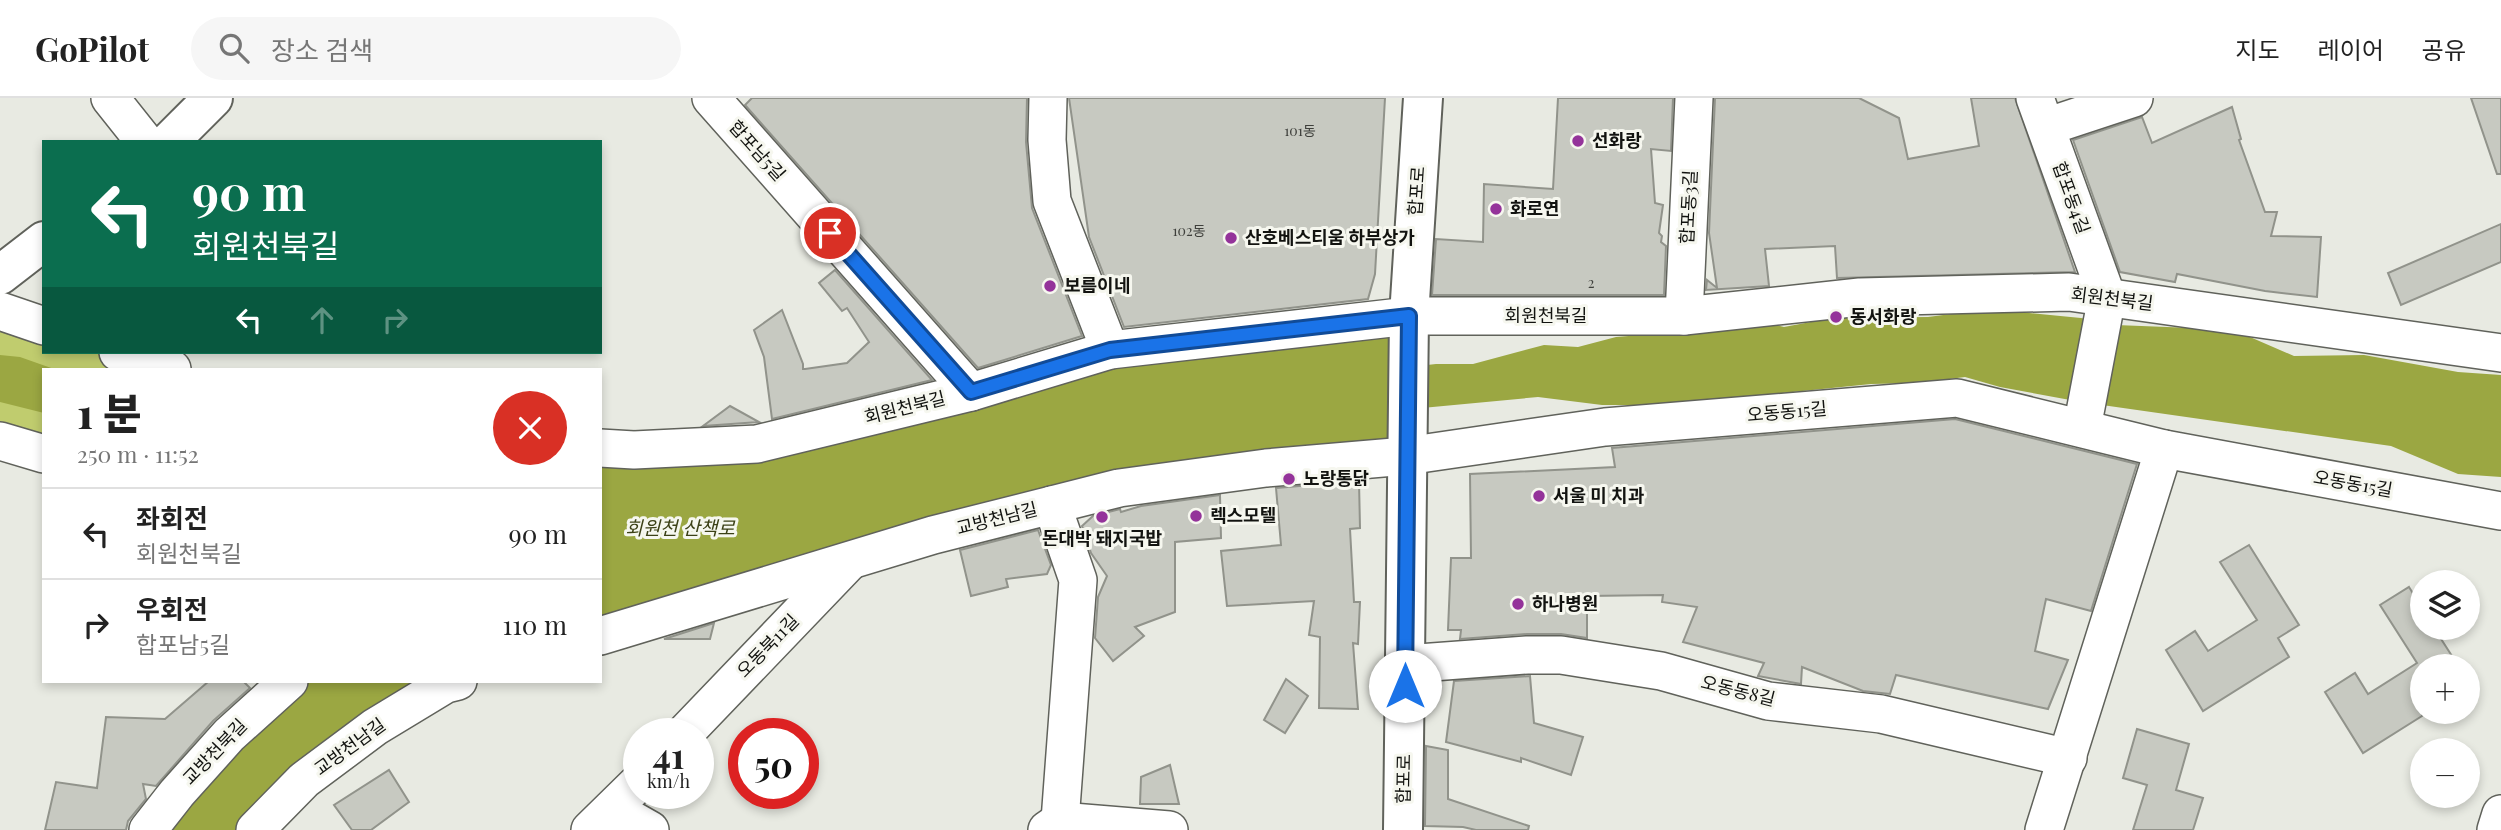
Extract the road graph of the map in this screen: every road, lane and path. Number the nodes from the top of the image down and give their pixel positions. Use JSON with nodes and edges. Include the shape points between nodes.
{"nodes":[{"id":1,"x":110,"y":98,"type":"edge"},
{"id":2,"x":213,"y":98,"type":"edge"},
{"id":3,"x":1048,"y":98,"type":"edge"},
{"id":4,"x":1423,"y":98,"type":"edge"},
{"id":5,"x":1694,"y":98,"type":"edge"},
{"id":6,"x":2134,"y":98,"type":"edge"},
{"id":7,"x":726,"y":103,"type":"edge"},
{"id":8,"x":2040,"y":113,"type":"edge"},
{"id":9,"x":143,"y":140,"type":"edge"},
{"id":10,"x":171,"y":140,"type":"edge"},
{"id":11,"x":42,"y":243,"type":"edge"},
{"id":12,"x":0,"y":275,"type":"edge"},
{"id":13,"x":2107,"y":298,"type":"junction"},
{"id":14,"x":0,"y":311,"type":"edge"},
{"id":15,"x":1409,"y":316,"type":"junction"},
{"id":16,"x":1684,"y":316,"type":"junction"},
{"id":17,"x":42,"y":325,"type":"edge"},
{"id":18,"x":1110,"y":350,"type":"junction"},
{"id":19,"x":2501,"y":353,"type":"edge"},
{"id":20,"x":126,"y":354,"type":"edge"},
{"id":21,"x":163,"y":364,"type":"edge"},
{"id":22,"x":971,"y":392,"type":"junction"},
{"id":23,"x":2082,"y":428,"type":"junction"},
{"id":24,"x":0,"y":441,"type":"edge"},
{"id":25,"x":602,"y":448,"type":"edge"},
{"id":26,"x":2164,"y":449,"type":"junction"},
{"id":27,"x":42,"y":453,"type":"edge"},
{"id":28,"x":1406,"y":456,"type":"junction"},
{"id":29,"x":1052,"y":505,"type":"junction"},
{"id":30,"x":2501,"y":511,"type":"edge"},
{"id":31,"x":851,"y":559,"type":"junction"},
{"id":32,"x":602,"y":635,"type":"edge"},
{"id":33,"x":1405,"y":664,"type":"junction"},
{"id":34,"x":287,"y":683,"type":"edge"},
{"id":35,"x":450,"y":683,"type":"edge"},
{"id":36,"x":699,"y":718,"type":"edge"},
{"id":37,"x":2068,"y":758,"type":"junction"},
{"id":38,"x":623,"y":798,"type":"edge"},
{"id":39,"x":2501,"y":814,"type":"edge"},
{"id":40,"x":602,"y":820,"type":"edge"},
{"id":41,"x":1054,"y":825,"type":"edge"},
{"id":42,"x":148,"y":830,"type":"edge"},
{"id":43,"x":255,"y":830,"type":"edge"},
{"id":44,"x":650,"y":830,"type":"edge"},
{"id":45,"x":1169,"y":830,"type":"edge"},
{"id":46,"x":1403,"y":830,"type":"edge"},
{"id":47,"x":2043,"y":830,"type":"edge"},
{"id":48,"x":2496,"y":830,"type":"edge"}],
"edges":[{"from":1,"to":9,"type":"street"},
{"from":2,"to":10,"type":"main road"},
{"from":3,"to":18,"type":"street","via":[[1052,201]]},
{"from":4,"to":15,"type":"main road","name":"합포로"},
{"from":5,"to":16,"type":"street","name":"합포동3길"},
{"from":6,"to":8,"type":"street"},
{"from":7,"to":22,"type":"street","name":"합포남5길"},
{"from":8,"to":13,"type":"street","name":"합포동4길"},
{"from":11,"to":12,"type":"main road"},
{"from":13,"to":16,"type":"street","name":"회원천북길","via":[[2069,292],[1860,297]]},
{"from":13,"to":19,"type":"street","name":"회원천북길"},
{"from":13,"to":23,"type":"street"},
{"from":14,"to":17,"type":"street"},
{"from":15,"to":16,"type":"street","name":"회원천북길"},
{"from":15,"to":18,"type":"street","name":"회원천북길"},
{"from":15,"to":28,"type":"main road","name":"합포로"},
{"from":18,"to":22,"type":"street","name":"회원천북길"},
{"from":20,"to":21,"type":"street"},
{"from":22,"to":25,"type":"street","name":"회원천북길","via":[[757,444]]},
{"from":23,"to":26,"type":"street","name":"오동동15길"},
{"from":23,"to":28,"type":"street","name":"오동동15길","via":[[1957,398],[1605,427]]},
{"from":24,"to":27,"type":"street"},
{"from":26,"to":30,"type":"street","name":"오동동15길"},
{"from":26,"to":37,"type":"street"},
{"from":28,"to":29,"type":"street","name":"교방천남길","via":[[1266,468],[1119,488]]},
{"from":28,"to":33,"type":"main road","name":"합포로"},
{"from":29,"to":31,"type":"street","name":"교방천남길"},
{"from":29,"to":41,"type":"street","via":[[1078,580]]},
{"from":31,"to":32,"type":"street","name":"교방천남길"},
{"from":31,"to":36,"type":"street","name":"오동북11길"},
{"from":33,"to":37,"type":"street","name":"오동동8길","via":[[1561,655],[1661,671],[1768,701],[1881,714]]},
{"from":33,"to":46,"type":"main road","name":"합포로"},
{"from":34,"to":42,"type":"street","name":"교방천북길","via":[[229,735]]},
{"from":35,"to":43,"type":"street","name":"교방천남길","via":[[376,727],[304,780]]},
{"from":37,"to":47,"type":"street"},
{"from":38,"to":40,"type":"street"},
{"from":39,"to":48,"type":"street"},
{"from":40,"to":44,"type":"street"},
{"from":41,"to":45,"type":"street"}]}
